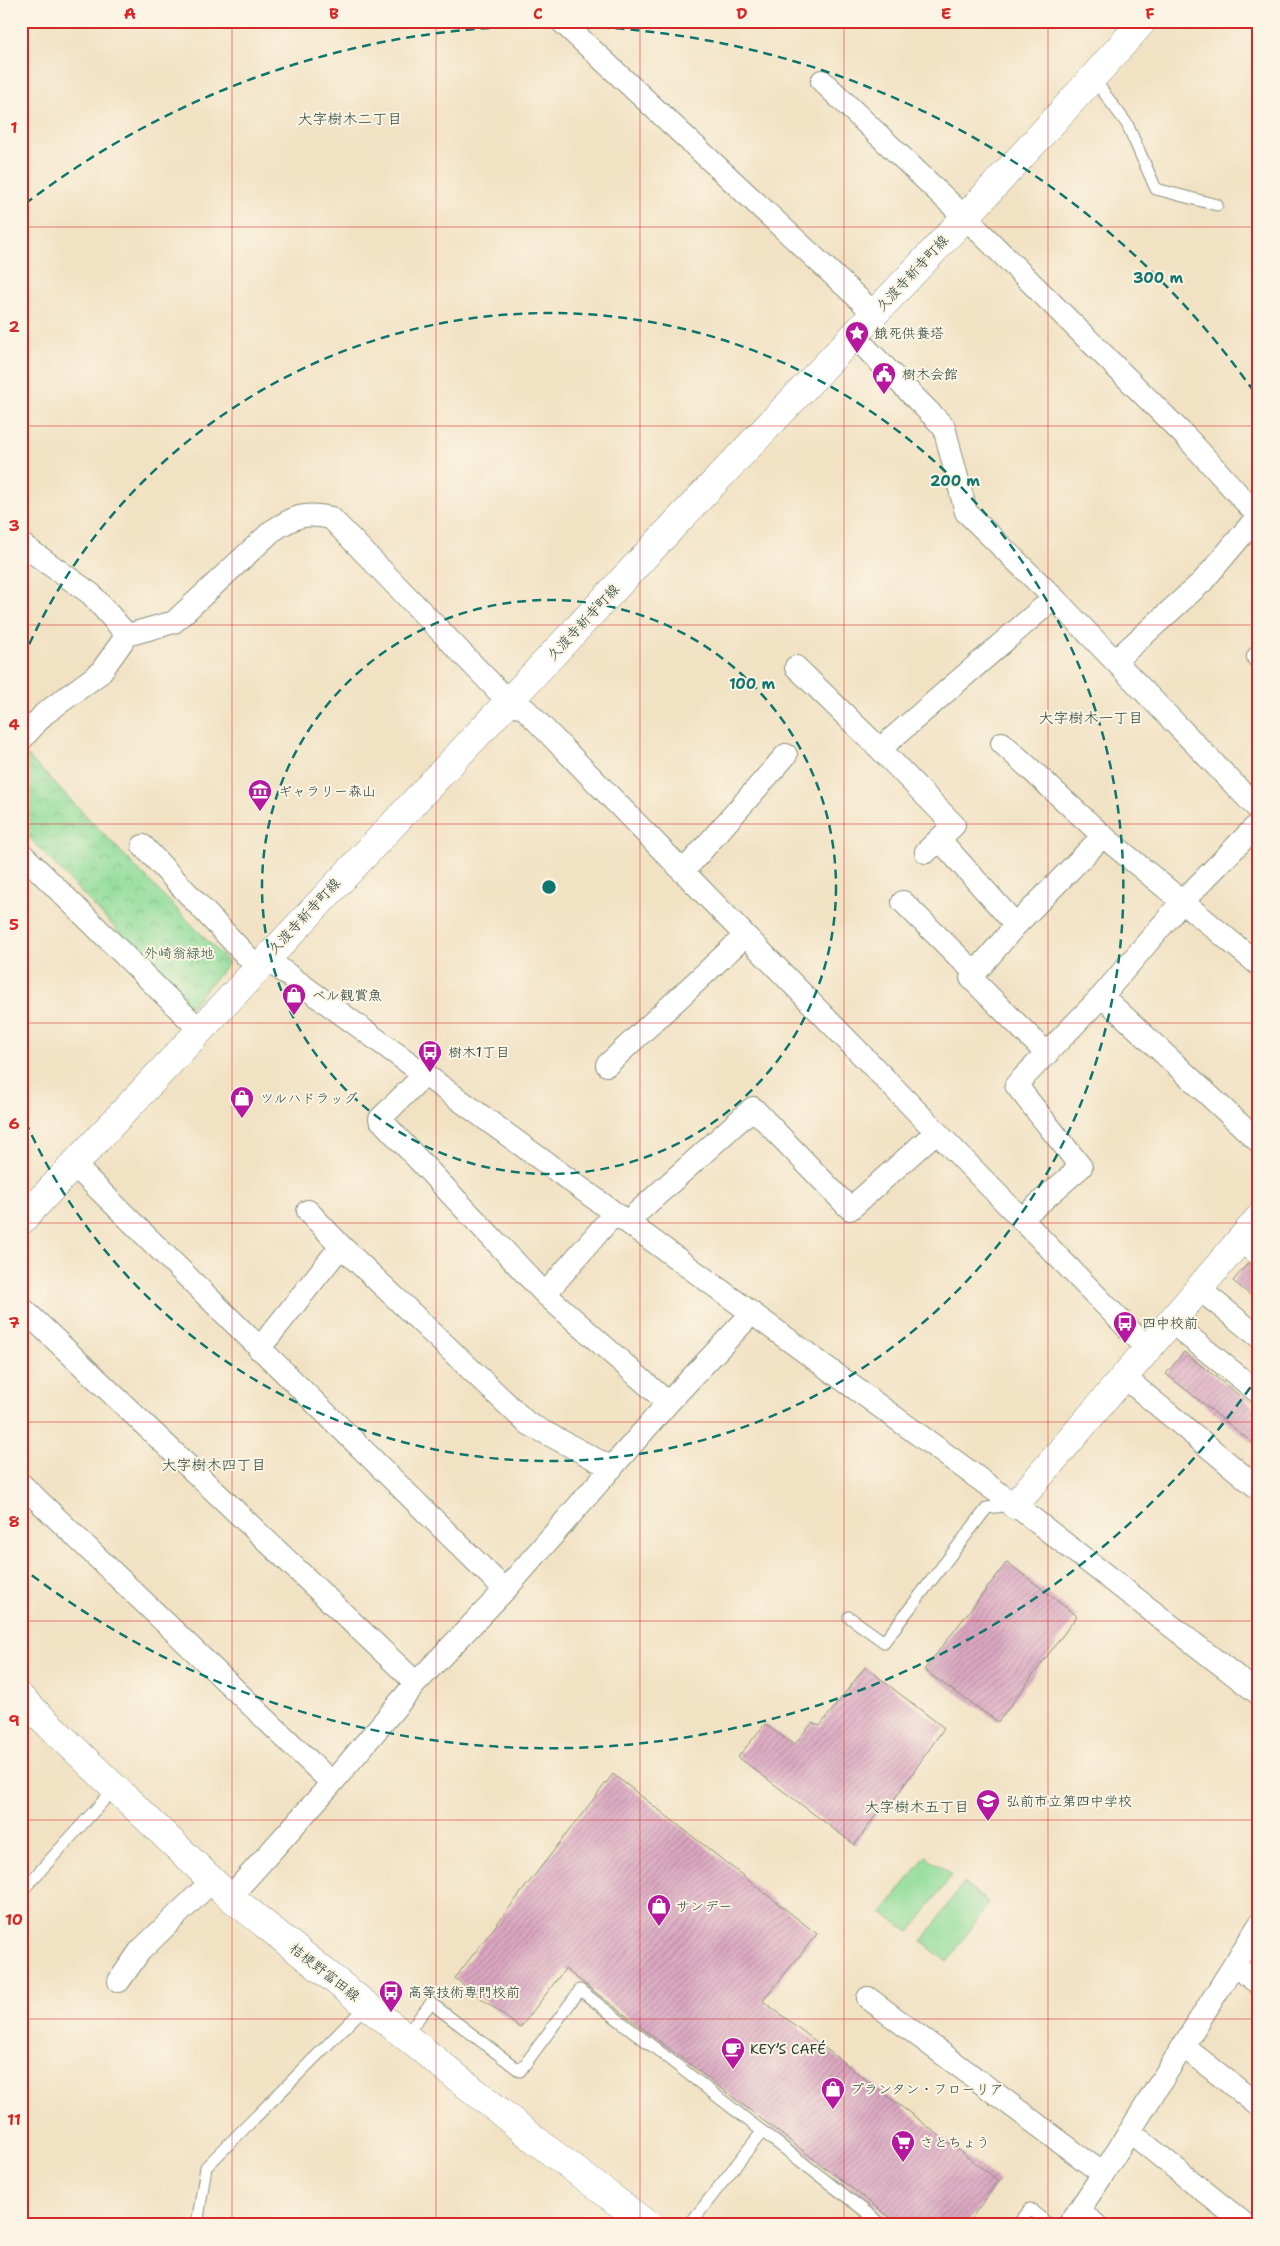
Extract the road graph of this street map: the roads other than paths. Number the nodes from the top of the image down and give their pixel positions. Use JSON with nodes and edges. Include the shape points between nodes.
{"nodes":[{"id":1,"x":561,"y":21,"type":"edge"},
{"id":2,"x":1142,"y":21,"type":"edge"},
{"id":3,"x":1093,"y":78,"type":"junction"},
{"id":4,"x":822,"y":81,"type":"dead end"},
{"id":5,"x":1217,"y":205,"type":"dead end"},
{"id":6,"x":964,"y":217,"type":"junction"},
{"id":7,"x":874,"y":313,"type":"junction"},
{"id":8,"x":853,"y":335,"type":"junction"},
{"id":9,"x":1258,"y":517,"type":"edge"},
{"id":10,"x":21,"y":544,"type":"edge"},
{"id":11,"x":1054,"y":598,"type":"junction"},
{"id":12,"x":127,"y":635,"type":"junction"},
{"id":13,"x":1115,"y":661,"type":"junction"},
{"id":14,"x":796,"y":667,"type":"dead end"},
{"id":15,"x":508,"y":701,"type":"junction"},
{"id":16,"x":21,"y":740,"type":"edge"},
{"id":17,"x":1002,"y":743,"type":"dead end"},
{"id":18,"x":880,"y":749,"type":"junction"},
{"id":19,"x":786,"y":755,"type":"dead end"},
{"id":20,"x":1259,"y":810,"type":"edge"},
{"id":21,"x":1259,"y":823,"type":"edge"},
{"id":22,"x":1104,"y":836,"type":"junction"},
{"id":23,"x":143,"y":846,"type":"dead end"},
{"id":24,"x":21,"y":852,"type":"edge"},
{"id":25,"x":683,"y":872,"type":"junction"},
{"id":26,"x":903,"y":902,"type":"dead end"},
{"id":27,"x":1182,"y":902,"type":"junction"},
{"id":28,"x":1016,"y":925,"type":"junction"},
{"id":29,"x":745,"y":936,"type":"junction"},
{"id":30,"x":261,"y":962,"type":"junction"},
{"id":31,"x":1259,"y":965,"type":"edge"},
{"id":32,"x":975,"y":972,"type":"junction"},
{"id":33,"x":1102,"y":996,"type":"junction"},
{"id":34,"x":199,"y":1029,"type":"junction"},
{"id":35,"x":1047,"y":1054,"type":"junction"},
{"id":36,"x":607,"y":1065,"type":"dead end"},
{"id":37,"x":425,"y":1074,"type":"junction"},
{"id":38,"x":936,"y":1132,"type":"junction"},
{"id":39,"x":1259,"y":1142,"type":"edge"},
{"id":40,"x":74,"y":1164,"type":"junction"},
{"id":41,"x":308,"y":1211,"type":"dead end"},
{"id":42,"x":621,"y":1218,"type":"junction"},
{"id":43,"x":1259,"y":1218,"type":"edge"},
{"id":44,"x":1021,"y":1219,"type":"junction"},
{"id":45,"x":21,"y":1221,"type":"edge"},
{"id":46,"x":341,"y":1246,"type":"junction"},
{"id":47,"x":1250,"y":1247,"type":"edge"},
{"id":48,"x":1199,"y":1289,"type":"junction"},
{"id":49,"x":545,"y":1294,"type":"junction"},
{"id":50,"x":21,"y":1307,"type":"edge"},
{"id":51,"x":752,"y":1313,"type":"junction"},
{"id":52,"x":1171,"y":1322,"type":"junction"},
{"id":53,"x":1259,"y":1337,"type":"edge"},
{"id":54,"x":259,"y":1349,"type":"junction"},
{"id":55,"x":1148,"y":1349,"type":"junction"},
{"id":56,"x":1124,"y":1377,"type":"junction"},
{"id":57,"x":1259,"y":1393,"type":"edge"},
{"id":58,"x":668,"y":1403,"type":"junction"},
{"id":59,"x":612,"y":1468,"type":"junction"},
{"id":60,"x":21,"y":1484,"type":"edge"},
{"id":61,"x":1258,"y":1485,"type":"edge"},
{"id":62,"x":1015,"y":1505,"type":"junction"},
{"id":63,"x":506,"y":1590,"type":"junction"},
{"id":64,"x":849,"y":1617,"type":"dead end"},
{"id":65,"x":416,"y":1682,"type":"junction"},
{"id":66,"x":1259,"y":1694,"type":"edge"},
{"id":67,"x":21,"y":1698,"type":"edge"},
{"id":68,"x":332,"y":1783,"type":"junction"},
{"id":69,"x":115,"y":1788,"type":"junction"},
{"id":70,"x":221,"y":1889,"type":"junction"},
{"id":71,"x":21,"y":1892,"type":"edge"},
{"id":72,"x":1259,"y":1925,"type":"edge"},
{"id":73,"x":1234,"y":1965,"type":"junction"},
{"id":74,"x":119,"y":1981,"type":"dead end"},
{"id":75,"x":1259,"y":1984,"type":"edge"},
{"id":76,"x":868,"y":1998,"type":"dead end"},
{"id":77,"x":366,"y":2005,"type":"junction"},
{"id":78,"x":405,"y":2035,"type":"junction"},
{"id":79,"x":1184,"y":2046,"type":"junction"},
{"id":80,"x":1259,"y":2106,"type":"edge"},
{"id":81,"x":762,"y":2132,"type":"junction"},
{"id":82,"x":1130,"y":2132,"type":"junction"},
{"id":83,"x":1104,"y":2174,"type":"junction"},
{"id":84,"x":1074,"y":2218,"type":"edge"},
{"id":85,"x":1245,"y":2224,"type":"edge"},
{"id":86,"x":197,"y":2225,"type":"edge"},
{"id":87,"x":648,"y":2225,"type":"edge"},
{"id":88,"x":689,"y":2225,"type":"edge"},
{"id":89,"x":883,"y":2225,"type":"edge"},
{"id":90,"x":1018,"y":2225,"type":"edge"},
{"id":91,"x":1050,"y":2225,"type":"edge"},
{"id":92,"x":1096,"y":2225,"type":"edge"}],
"edges":[{"from":1,"to":7,"type":"street"},
{"from":2,"to":3,"type":"main road","name":"久渡寺新寺町線"},
{"from":3,"to":5,"type":"lane","via":[[1127,124],[1156,189]]},
{"from":3,"to":6,"type":"main road","name":"久渡寺新寺町線"},
{"from":4,"to":6,"type":"street"},
{"from":6,"to":7,"type":"main road","name":"久渡寺新寺町線"},
{"from":6,"to":9,"type":"street","via":[[1188,439]]},
{"from":7,"to":8,"type":"main road","name":"久渡寺新寺町線"},
{"from":8,"to":11,"type":"street","via":[[944,427],[966,512]]},
{"from":8,"to":15,"type":"main road","name":"久渡寺新寺町線"},
{"from":9,"to":13,"type":"street","via":[[1203,581]]},
{"from":10,"to":12,"type":"street","via":[[91,594]]},
{"from":11,"to":13,"type":"street"},
{"from":11,"to":18,"type":"street"},
{"from":12,"to":15,"type":"street","via":[[174,622],[272,531],[287,521],[311,514],[331,518]]},
{"from":12,"to":16,"type":"street","via":[[100,673],[44,714]]},
{"from":13,"to":20,"type":"street"},
{"from":14,"to":18,"type":"street"},
{"from":15,"to":25,"type":"street","via":[[525,710]]},
{"from":15,"to":30,"type":"main road","name":"久渡寺新寺町線"},
{"from":17,"to":22,"type":"street"},
{"from":18,"to":28,"type":"street","via":[[954,825],[933,846]]},
{"from":19,"to":25,"type":"street"},
{"from":21,"to":27,"type":"street"},
{"from":22,"to":27,"type":"street"},
{"from":22,"to":28,"type":"street"},
{"from":23,"to":30,"type":"street"},
{"from":24,"to":34,"type":"street"},
{"from":25,"to":29,"type":"street"},
{"from":26,"to":32,"type":"street"},
{"from":27,"to":31,"type":"street"},
{"from":27,"to":33,"type":"street"},
{"from":28,"to":32,"type":"street"},
{"from":29,"to":36,"type":"street"},
{"from":29,"to":38,"type":"street"},
{"from":30,"to":34,"type":"main road","name":"久渡寺新寺町線"},
{"from":30,"to":37,"type":"street"},
{"from":32,"to":35,"type":"street","via":[[971,978]]},
{"from":33,"to":35,"type":"street"},
{"from":33,"to":39,"type":"street"},
{"from":34,"to":40,"type":"main road","name":"久渡寺新寺町線"},
{"from":35,"to":44,"type":"street","via":[[1016,1086],[1081,1167]]},
{"from":37,"to":42,"type":"street"},
{"from":37,"to":49,"type":"street","via":[[380,1119]]},
{"from":38,"to":42,"type":"street","via":[[850,1210],[753,1108]]},
{"from":38,"to":44,"type":"street"},
{"from":40,"to":45,"type":"main road","name":"久渡寺新寺町線"},
{"from":40,"to":54,"type":"street"},
{"from":41,"to":46,"type":"street"},
{"from":42,"to":49,"type":"street"},
{"from":42,"to":51,"type":"street"},
{"from":43,"to":47,"type":"main road"},
{"from":44,"to":55,"type":"street"},
{"from":46,"to":54,"type":"street"},
{"from":46,"to":59,"type":"street","via":[[527,1423]]},
{"from":47,"to":48,"type":"main road"},
{"from":48,"to":52,"type":"main road"},
{"from":48,"to":53,"type":"street"},
{"from":49,"to":58,"type":"street"},
{"from":50,"to":65,"type":"street"},
{"from":51,"to":58,"type":"street"},
{"from":51,"to":62,"type":"street"},
{"from":52,"to":55,"type":"main road"},
{"from":52,"to":57,"type":"street"},
{"from":54,"to":63,"type":"street"},
{"from":55,"to":56,"type":"main road"},
{"from":56,"to":61,"type":"street"},
{"from":56,"to":62,"type":"main road"},
{"from":58,"to":59,"type":"street"},
{"from":59,"to":63,"type":"street"},
{"from":60,"to":68,"type":"street"},
{"from":62,"to":64,"type":"lane","via":[[987,1508],[884,1642]]},
{"from":62,"to":66,"type":"street"},
{"from":63,"to":65,"type":"street"},
{"from":65,"to":68,"type":"street"},
{"from":67,"to":69,"type":"main road","name":"桔梗野富田線"},
{"from":68,"to":70,"type":"street"},
{"from":69,"to":70,"type":"main road","name":"桔梗野富田線"},
{"from":69,"to":71,"type":"lane"},
{"from":70,"to":74,"type":"street","via":[[140,1951]]},
{"from":70,"to":77,"type":"main road","name":"桔梗野富田線"},
{"from":72,"to":73,"type":"street"},
{"from":73,"to":75,"type":"street"},
{"from":73,"to":79,"type":"street"},
{"from":76,"to":83,"type":"street"},
{"from":77,"to":78,"type":"main road","name":"桔梗野富田線"},
{"from":77,"to":86,"type":"lane","via":[[206,2167]]},
{"from":78,"to":81,"type":"lane","via":[[431,2002],[520,2071],[580,1990]]},
{"from":78,"to":87,"type":"main road","name":"桔梗野富田線"},
{"from":79,"to":80,"type":"street"},
{"from":79,"to":82,"type":"street"},
{"from":81,"to":88,"type":"lane"},
{"from":81,"to":89,"type":"lane"},
{"from":82,"to":83,"type":"street"},
{"from":82,"to":85,"type":"street"},
{"from":83,"to":84,"type":"street"},
{"from":84,"to":92,"type":"street"},
{"from":90,"to":91,"type":"lane","via":[[1030,2209]]}]}
